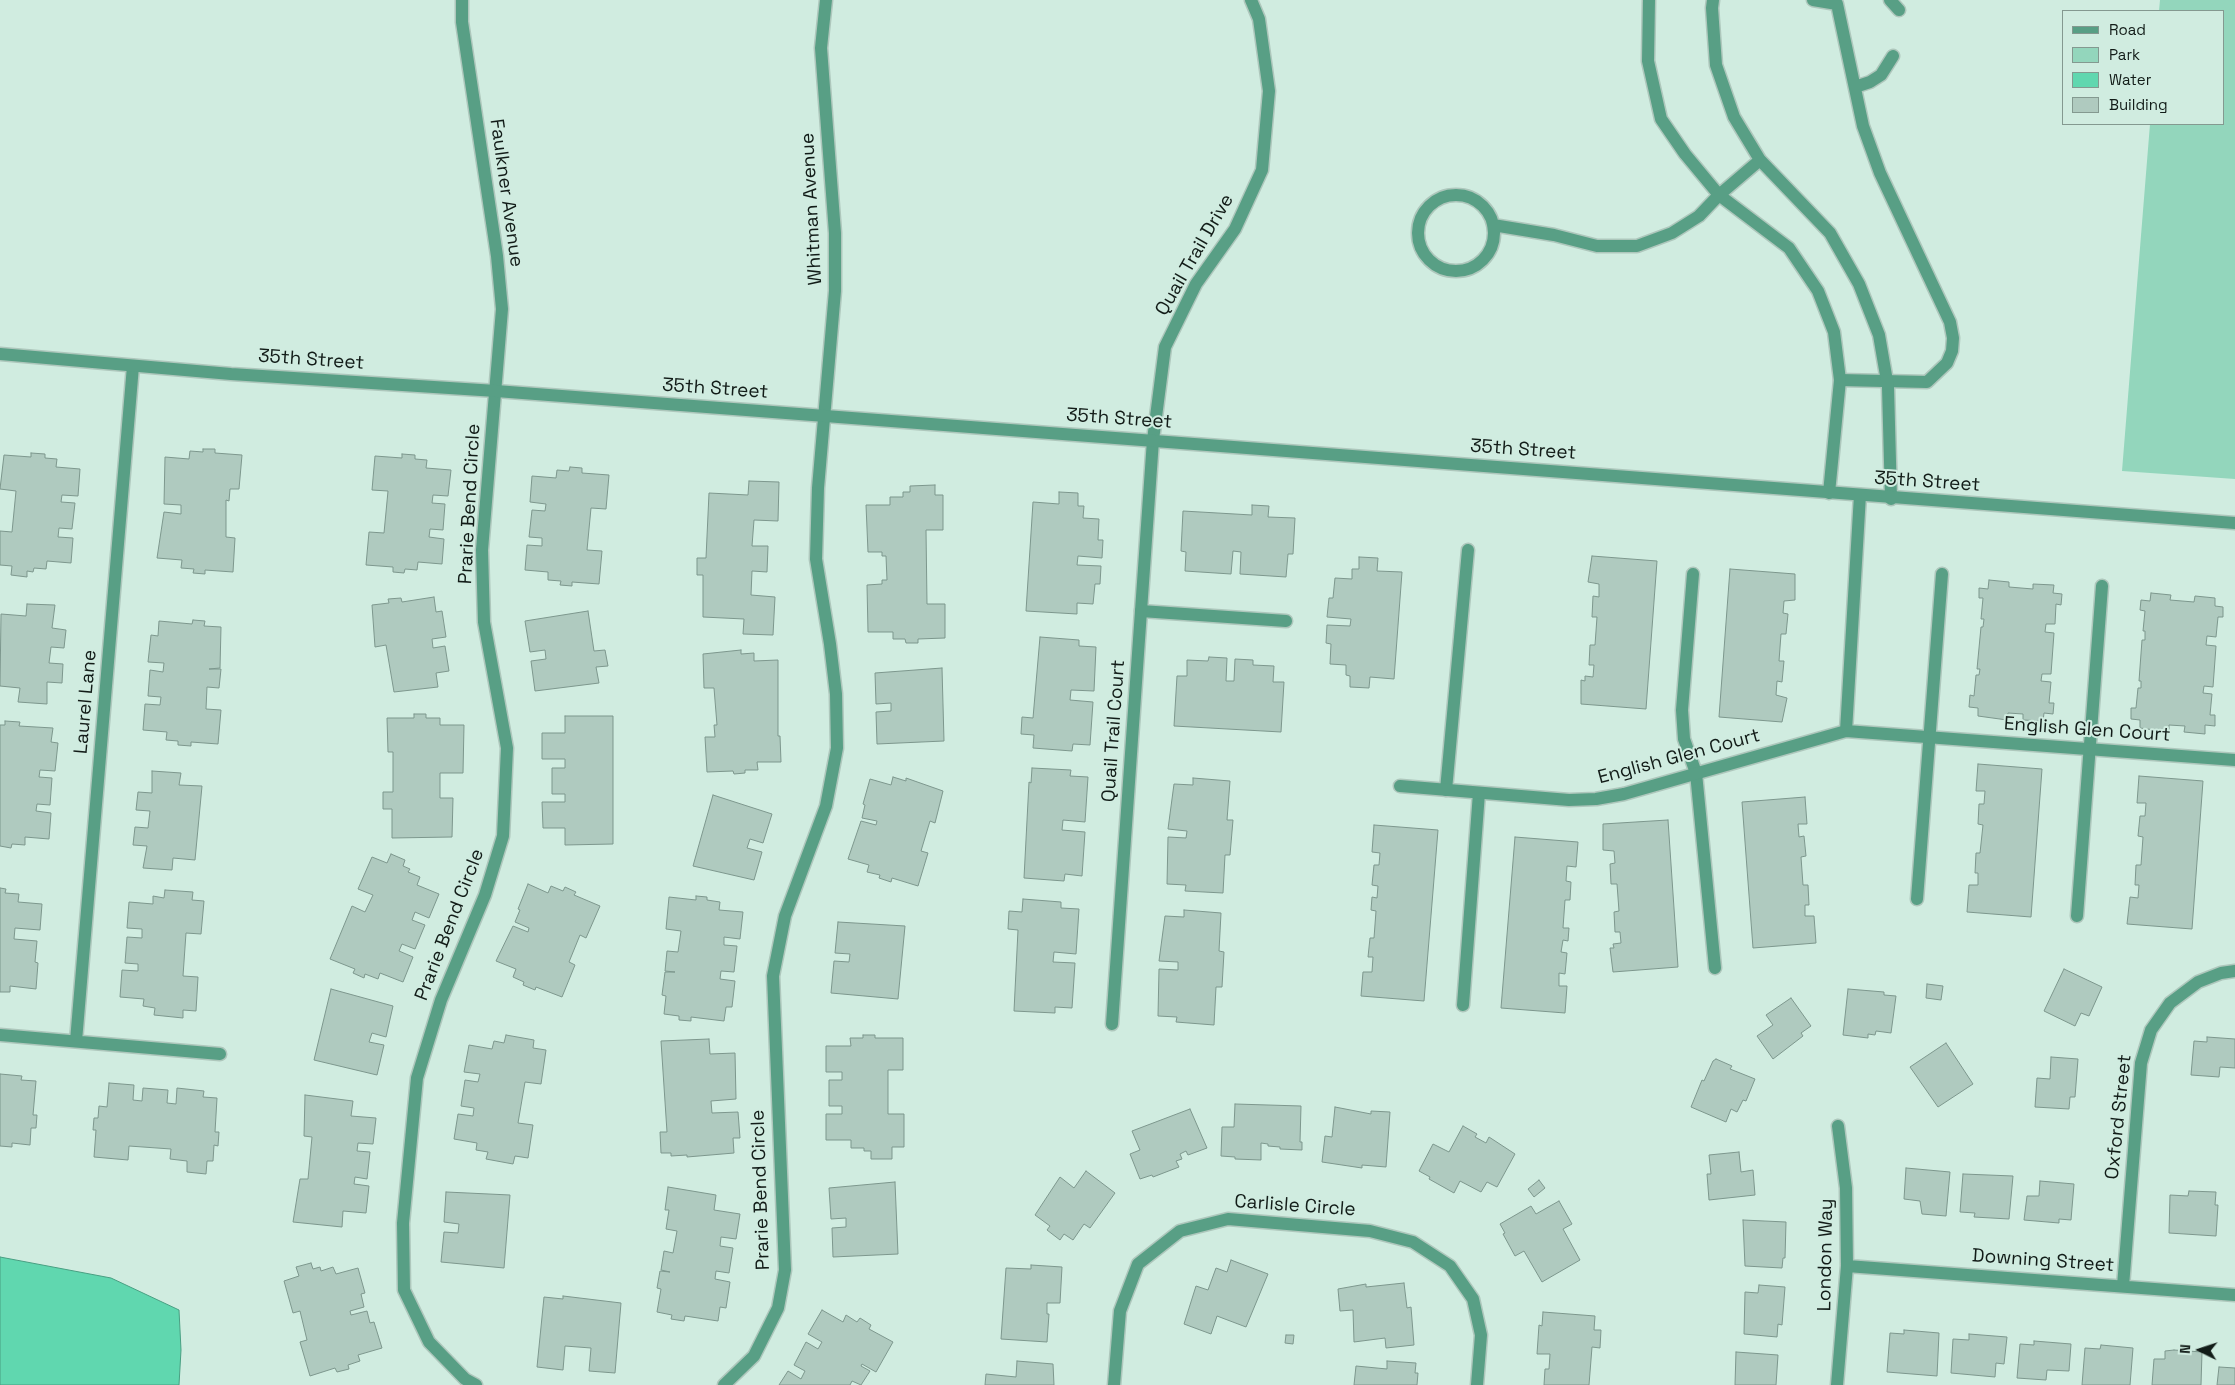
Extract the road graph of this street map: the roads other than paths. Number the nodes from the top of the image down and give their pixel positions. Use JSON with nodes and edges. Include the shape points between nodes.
{"nodes":[{"id":1,"x":462,"y":0,"type":"edge"},
{"id":2,"x":826,"y":0,"type":"edge"},
{"id":3,"x":1251,"y":0,"type":"edge"},
{"id":4,"x":1649,"y":0,"type":"edge"},
{"id":5,"x":1713,"y":0,"type":"edge"},
{"id":6,"x":1813,"y":0,"type":"edge"},
{"id":7,"x":1890,"y":0,"type":"edge"},
{"id":8,"x":1830,"y":1,"type":"edge"},
{"id":9,"x":1899,"y":10,"type":"dead end"},
{"id":10,"x":1894,"y":56,"type":"dead end"},
{"id":11,"x":1855,"y":88,"type":"junction"},
{"id":12,"x":1760,"y":160,"type":"junction"},
{"id":13,"x":1718,"y":195,"type":"junction"},
{"id":14,"x":1493,"y":225,"type":"junction"},
{"id":15,"x":0,"y":354,"type":"edge"},
{"id":16,"x":133,"y":366,"type":"junction"},
{"id":17,"x":1840,"y":380,"type":"junction"},
{"id":18,"x":1887,"y":380,"type":"junction"},
{"id":19,"x":496,"y":391,"type":"junction"},
{"id":20,"x":824,"y":416,"type":"junction"},
{"id":21,"x":1153,"y":440,"type":"junction"},
{"id":22,"x":1829,"y":493,"type":"junction"},
{"id":23,"x":1860,"y":496,"type":"junction"},
{"id":24,"x":1891,"y":498,"type":"junction"},
{"id":25,"x":2235,"y":523,"type":"edge"},
{"id":26,"x":1468,"y":550,"type":"dead end"},
{"id":27,"x":1693,"y":574,"type":"dead end"},
{"id":28,"x":1942,"y":574,"type":"dead end"},
{"id":29,"x":2102,"y":586,"type":"dead end"},
{"id":30,"x":1141,"y":611,"type":"junction"},
{"id":31,"x":1286,"y":621,"type":"dead end"},
{"id":32,"x":1846,"y":731,"type":"junction"},
{"id":33,"x":1929,"y":737,"type":"junction"},
{"id":34,"x":2089,"y":749,"type":"junction"},
{"id":35,"x":2235,"y":760,"type":"edge"},
{"id":36,"x":1696,"y":773,"type":"junction"},
{"id":37,"x":1400,"y":786,"type":"dead end"},
{"id":38,"x":1446,"y":790,"type":"junction"},
{"id":39,"x":1479,"y":792,"type":"junction"},
{"id":40,"x":1917,"y":899,"type":"dead end"},
{"id":41,"x":2077,"y":916,"type":"dead end"},
{"id":42,"x":1715,"y":968,"type":"dead end"},
{"id":43,"x":2235,"y":971,"type":"edge"},
{"id":44,"x":1463,"y":1005,"type":"dead end"},
{"id":45,"x":1112,"y":1024,"type":"dead end"},
{"id":46,"x":0,"y":1035,"type":"edge"},
{"id":47,"x":76,"y":1041,"type":"junction"},
{"id":48,"x":220,"y":1054,"type":"dead end"},
{"id":49,"x":1838,"y":1126,"type":"dead end"},
{"id":50,"x":1847,"y":1266,"type":"junction"},
{"id":51,"x":2123,"y":1286,"type":"junction"},
{"id":52,"x":2235,"y":1295,"type":"edge"},
{"id":53,"x":476,"y":1385,"type":"edge"},
{"id":54,"x":724,"y":1385,"type":"edge"},
{"id":55,"x":1114,"y":1385,"type":"edge"},
{"id":56,"x":1477,"y":1385,"type":"edge"},
{"id":57,"x":1837,"y":1385,"type":"edge"}],
"edges":[{"from":1,"to":19,"type":"street","name":"Faulkner Avenue","via":[[462,22],[502,309]]},
{"from":2,"to":20,"type":"street","name":"Whitman Avenue","via":[[821,48],[835,233],[835,291]]},
{"from":3,"to":21,"type":"street","name":"Quail Trail Drive","via":[[1259,19],[1269,91],[1262,170],[1235,229],[1196,284],[1165,347]]},
{"from":4,"to":13,"type":"street","via":[[1648,62],[1661,119]]},
{"from":5,"to":12,"type":"street","via":[[1716,65],[1734,116]]},
{"from":6,"to":8,"type":"street"},
{"from":7,"to":9,"type":"street"},
{"from":8,"to":11,"type":"street","via":[[1837,4]]},
{"from":10,"to":11,"type":"street","via":[[1881,75]]},
{"from":11,"to":18,"type":"street","via":[[1863,126],[1880,173],[1950,322],[1953,338],[1947,363],[1927,382]]},
{"from":12,"to":13,"type":"street"},
{"from":12,"to":18,"type":"street","via":[[1830,233],[1859,284],[1876,327]]},
{"from":13,"to":14,"type":"street","via":[[1699,216],[1672,233],[1637,246],[1597,246]]},
{"from":13,"to":17,"type":"street","via":[[1789,248],[1818,291],[1834,332]]},
{"from":14,"to":14,"type":"street","via":[[1494,237],[1484,259],[1462,271],[1450,271],[1428,260],[1418,237],[1419,224],[1428,208],[1444,197],[1456,195],[1480,204]]},
{"from":15,"to":16,"type":"street","name":"35th Street"},
{"from":16,"to":19,"type":"street","name":"35th Street"},
{"from":16,"to":47,"type":"street","name":"Laurel Lane"},
{"from":17,"to":18,"type":"street"},
{"from":17,"to":22,"type":"street"},
{"from":18,"to":24,"type":"street"},
{"from":19,"to":20,"type":"street","name":"35th Street"},
{"from":19,"to":53,"type":"street","name":"Prarie Bend Circle","via":[[482,550],[484,622],[507,748],[503,836],[485,895],[441,1000],[417,1078],[404,1223],[404,1290],[429,1342],[465,1379]]},
{"from":20,"to":21,"type":"street","name":"35th Street"},
{"from":20,"to":54,"type":"street","name":"Prarie Bend Circle","via":[[816,559],[836,694],[837,748],[826,806],[785,916],[773,976],[785,1270],[778,1308],[754,1356]]},
{"from":21,"to":22,"type":"street","name":"35th Street"},
{"from":21,"to":30,"type":"street","name":"Quail Trail Court"},
{"from":22,"to":23,"type":"street","name":"35th Street"},
{"from":23,"to":24,"type":"street","name":"35th Street"},
{"from":23,"to":32,"type":"street"},
{"from":24,"to":25,"type":"street","name":"35th Street"},
{"from":26,"to":38,"type":"street"},
{"from":27,"to":36,"type":"street","via":[[1682,710],[1684,739]]},
{"from":28,"to":33,"type":"street"},
{"from":29,"to":34,"type":"street"},
{"from":30,"to":31,"type":"street"},
{"from":30,"to":45,"type":"street","name":"Quail Trail Court"},
{"from":32,"to":33,"type":"street","name":"English Glen Court"},
{"from":32,"to":36,"type":"street","name":"English Glen Court"},
{"from":33,"to":34,"type":"street","name":"English Glen Court"},
{"from":33,"to":40,"type":"street"},
{"from":34,"to":35,"type":"street","name":"English Glen Court"},
{"from":34,"to":41,"type":"street"},
{"from":36,"to":39,"type":"street","name":"English Glen Court","via":[[1596,800]]},
{"from":36,"to":42,"type":"street"},
{"from":37,"to":38,"type":"street","name":"English Glen Court"},
{"from":38,"to":39,"type":"street","name":"English Glen Court"},
{"from":39,"to":44,"type":"street"},
{"from":43,"to":51,"type":"street","name":"Oxford Street","via":[[2198,982],[2170,1003],[2151,1030],[2141,1063]]},
{"from":46,"to":47,"type":"street"},
{"from":47,"to":48,"type":"street"},
{"from":49,"to":50,"type":"street","name":"London Way","via":[[1846,1188]]},
{"from":50,"to":51,"type":"street","name":"Downing Street"},
{"from":50,"to":57,"type":"street","name":"London Way"},
{"from":51,"to":52,"type":"street","name":"Downing Street"},
{"from":55,"to":56,"type":"street","name":"Carlisle Circle","via":[[1120,1311],[1138,1264],[1180,1231],[1228,1219],[1370,1230],[1413,1242],[1450,1266],[1473,1299],[1481,1335]]}]}
